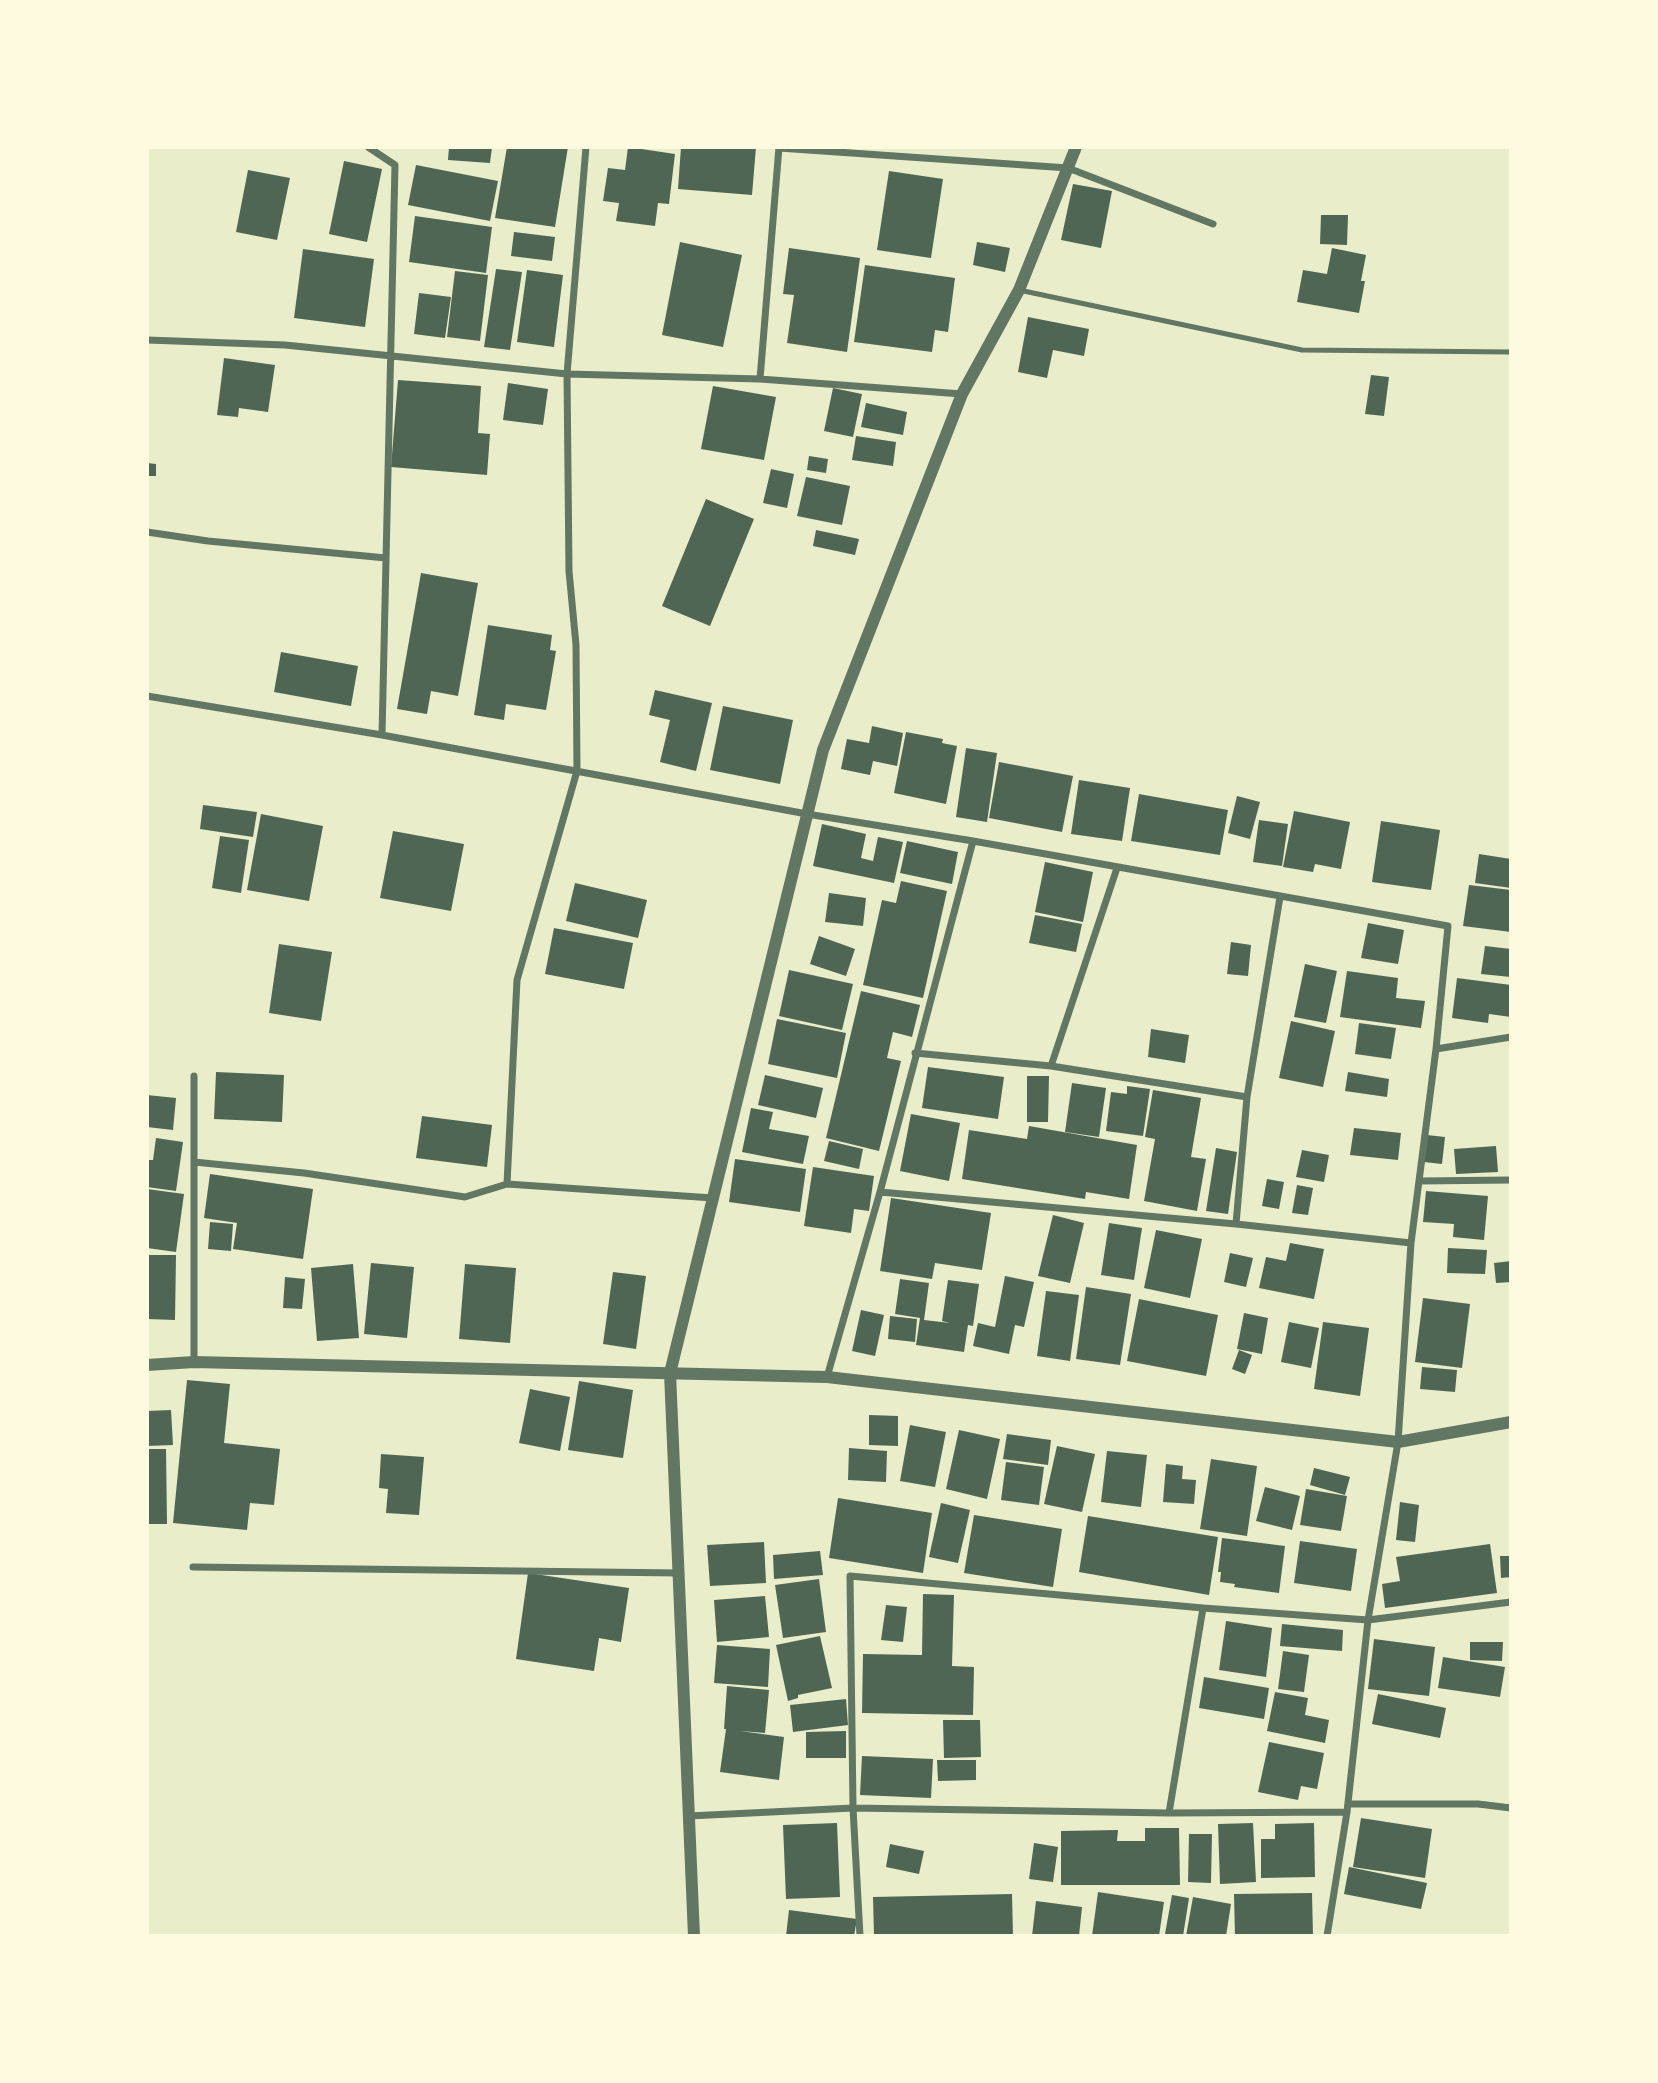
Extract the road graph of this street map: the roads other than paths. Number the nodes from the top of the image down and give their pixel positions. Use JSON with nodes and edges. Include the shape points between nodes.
{"nodes":[{"id":1,"x":368,"y":147,"type":"edge"},
{"id":2,"x":586,"y":147,"type":"edge"},
{"id":3,"x":1076,"y":147,"type":"edge"},
{"id":4,"x":779,"y":148,"type":"edge"},
{"id":5,"x":1068,"y":168,"type":"junction"},
{"id":6,"x":1213,"y":224,"type":"dead end"},
{"id":7,"x":1019,"y":290,"type":"junction"},
{"id":8,"x":147,"y":340,"type":"edge"},
{"id":9,"x":1511,"y":352,"type":"edge"},
{"id":10,"x":389,"y":357,"type":"junction"},
{"id":11,"x":567,"y":374,"type":"junction"},
{"id":12,"x":760,"y":379,"type":"junction"},
{"id":13,"x":962,"y":394,"type":"junction"},
{"id":14,"x":147,"y":531,"type":"edge"},
{"id":15,"x":386,"y":558,"type":"junction"},
{"id":16,"x":147,"y":696,"type":"edge"},
{"id":17,"x":382,"y":734,"type":"junction"},
{"id":18,"x":577,"y":771,"type":"junction"},
{"id":19,"x":807,"y":814,"type":"junction"},
{"id":20,"x":973,"y":841,"type":"junction"},
{"id":21,"x":1116,"y":868,"type":"junction"},
{"id":22,"x":1280,"y":897,"type":"junction"},
{"id":23,"x":1511,"y":1037,"type":"edge"},
{"id":24,"x":1436,"y":1049,"type":"junction"},
{"id":25,"x":915,"y":1053,"type":"junction"},
{"id":26,"x":1051,"y":1066,"type":"junction"},
{"id":27,"x":194,"y":1076,"type":"dead end"},
{"id":28,"x":1247,"y":1097,"type":"junction"},
{"id":29,"x":194,"y":1162,"type":"junction"},
{"id":30,"x":1511,"y":1180,"type":"edge"},
{"id":31,"x":1419,"y":1181,"type":"junction"},
{"id":32,"x":507,"y":1184,"type":"junction"},
{"id":33,"x":880,"y":1192,"type":"junction"},
{"id":34,"x":713,"y":1198,"type":"junction"},
{"id":35,"x":1236,"y":1224,"type":"junction"},
{"id":36,"x":1411,"y":1243,"type":"junction"},
{"id":37,"x":194,"y":1362,"type":"junction"},
{"id":38,"x":147,"y":1365,"type":"edge"},
{"id":39,"x":670,"y":1373,"type":"junction"},
{"id":40,"x":827,"y":1377,"type":"junction"},
{"id":41,"x":1511,"y":1422,"type":"edge"},
{"id":42,"x":1398,"y":1442,"type":"junction"},
{"id":43,"x":193,"y":1567,"type":"dead end"},
{"id":44,"x":679,"y":1573,"type":"junction"},
{"id":45,"x":1511,"y":1602,"type":"edge"},
{"id":46,"x":1203,"y":1608,"type":"junction"},
{"id":47,"x":1368,"y":1620,"type":"junction"},
{"id":48,"x":853,"y":1808,"type":"junction"},
{"id":49,"x":1348,"y":1808,"type":"junction"},
{"id":50,"x":1511,"y":1808,"type":"edge"},
{"id":51,"x":1169,"y":1813,"type":"junction"},
{"id":52,"x":689,"y":1816,"type":"junction"},
{"id":53,"x":694,"y":1936,"type":"edge"},
{"id":54,"x":860,"y":1936,"type":"edge"},
{"id":55,"x":1327,"y":1936,"type":"edge"}],
"edges":[{"from":1,"to":10,"type":"street","via":[[395,165]]},
{"from":2,"to":11,"type":"street"},
{"from":3,"to":5,"type":"street"},
{"from":4,"to":5,"type":"street"},
{"from":4,"to":12,"type":"street"},
{"from":5,"to":6,"type":"street"},
{"from":5,"to":7,"type":"street"},
{"from":7,"to":9,"type":"lane","via":[[1302,350]]},
{"from":7,"to":13,"type":"street"},
{"from":8,"to":10,"type":"street","via":[[285,345]]},
{"from":10,"to":11,"type":"street"},
{"from":10,"to":15,"type":"street"},
{"from":11,"to":12,"type":"street"},
{"from":11,"to":18,"type":"street"},
{"from":12,"to":13,"type":"street"},
{"from":13,"to":19,"type":"street","via":[[823,750]]},
{"from":14,"to":15,"type":"street"},
{"from":15,"to":17,"type":"street"},
{"from":16,"to":17,"type":"street"},
{"from":17,"to":18,"type":"street"},
{"from":18,"to":19,"type":"street"},
{"from":18,"to":32,"type":"street","via":[[517,980]]},
{"from":19,"to":20,"type":"street"},
{"from":19,"to":34,"type":"street"},
{"from":20,"to":21,"type":"street"},
{"from":20,"to":25,"type":"street"},
{"from":21,"to":22,"type":"street"},
{"from":21,"to":26,"type":"street"},
{"from":22,"to":24,"type":"street","via":[[1448,926]]},
{"from":22,"to":28,"type":"street"},
{"from":23,"to":24,"type":"street"},
{"from":24,"to":31,"type":"street"},
{"from":25,"to":26,"type":"street"},
{"from":25,"to":33,"type":"street"},
{"from":26,"to":28,"type":"street"},
{"from":27,"to":29,"type":"street"},
{"from":28,"to":35,"type":"street"},
{"from":29,"to":32,"type":"street","via":[[465,1197]]},
{"from":29,"to":37,"type":"street"},
{"from":30,"to":31,"type":"street"},
{"from":31,"to":36,"type":"street"},
{"from":32,"to":34,"type":"street"},
{"from":33,"to":35,"type":"street"},
{"from":33,"to":40,"type":"street"},
{"from":34,"to":39,"type":"street"},
{"from":35,"to":36,"type":"street"},
{"from":36,"to":42,"type":"street"},
{"from":37,"to":38,"type":"street"},
{"from":37,"to":39,"type":"street"},
{"from":39,"to":40,"type":"street"},
{"from":39,"to":44,"type":"street"},
{"from":40,"to":42,"type":"street"},
{"from":41,"to":42,"type":"street"},
{"from":42,"to":47,"type":"street"},
{"from":43,"to":44,"type":"street"},
{"from":44,"to":52,"type":"street"},
{"from":45,"to":47,"type":"street"},
{"from":46,"to":47,"type":"street"},
{"from":46,"to":48,"type":"street","via":[[850,1576]]},
{"from":46,"to":51,"type":"street"},
{"from":47,"to":49,"type":"street"},
{"from":48,"to":51,"type":"street"},
{"from":48,"to":52,"type":"street"},
{"from":48,"to":54,"type":"street"},
{"from":49,"to":50,"type":"street","via":[[1478,1804]]},
{"from":49,"to":51,"type":"street"},
{"from":49,"to":55,"type":"street"},
{"from":52,"to":53,"type":"street"}]}
